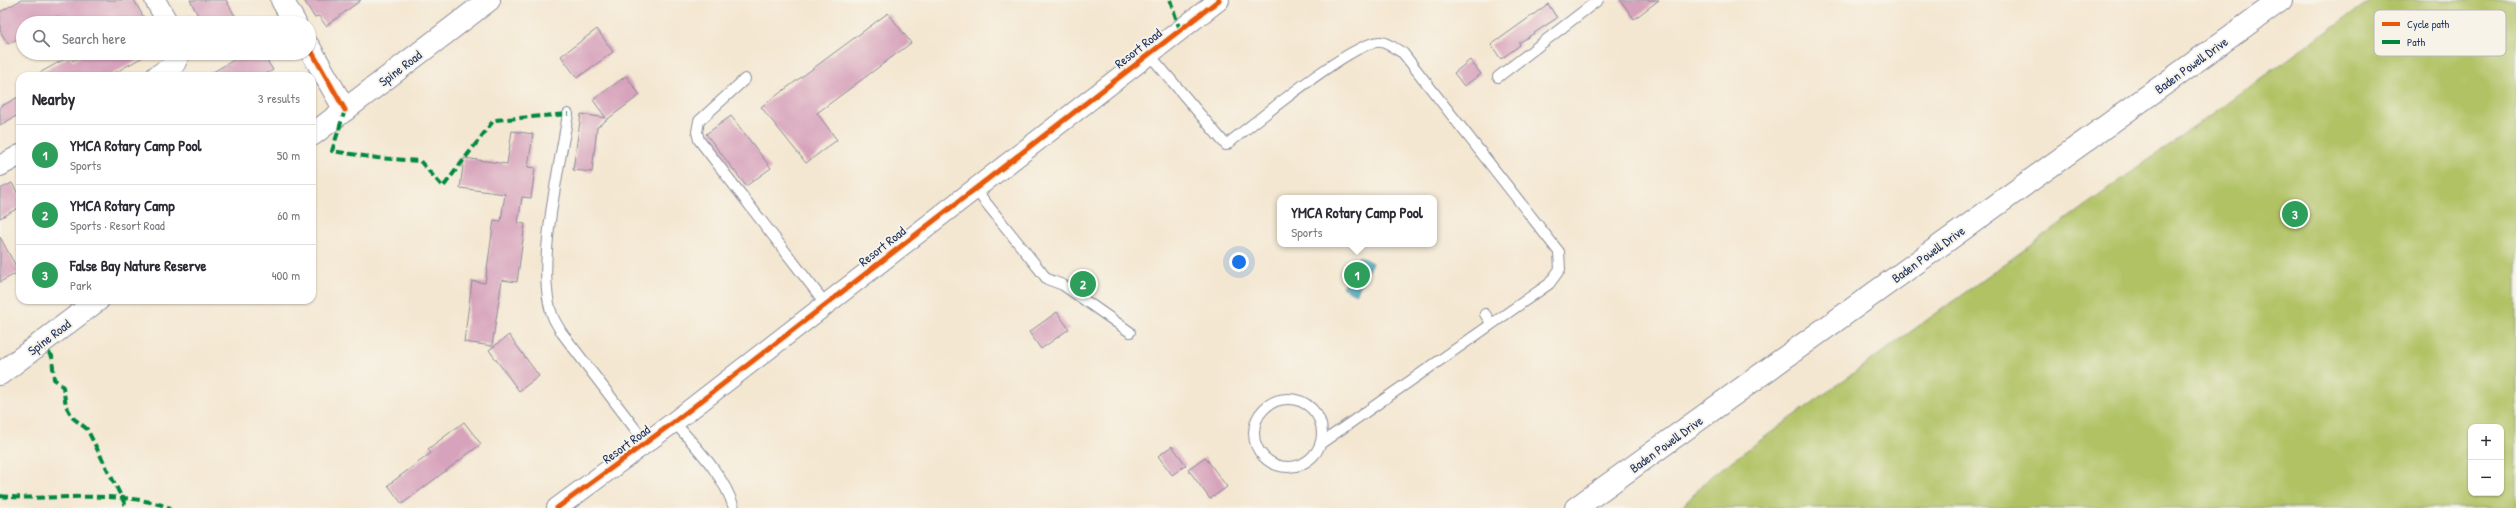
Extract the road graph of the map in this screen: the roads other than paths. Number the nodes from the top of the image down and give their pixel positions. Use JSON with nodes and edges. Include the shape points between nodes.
{"nodes":[{"id":1,"x":155,"y":0,"type":"edge"},
{"id":2,"x":282,"y":0,"type":"edge"},
{"id":3,"x":489,"y":0,"type":"edge"},
{"id":4,"x":1219,"y":0,"type":"edge"},
{"id":5,"x":2280,"y":0,"type":"edge"},
{"id":6,"x":1596,"y":1,"type":"edge"},
{"id":7,"x":164,"y":16,"type":"edge"},
{"id":8,"x":291,"y":16,"type":"edge"},
{"id":9,"x":1149,"y":54,"type":"junction"},
{"id":10,"x":316,"y":59,"type":"edge"},
{"id":11,"x":175,"y":60,"type":"edge"},
{"id":12,"x":161,"y":72,"type":"edge"},
{"id":13,"x":1498,"y":77,"type":"dead end"},
{"id":14,"x":746,"y":79,"type":"dead end"},
{"id":15,"x":345,"y":110,"type":"junction"},
{"id":16,"x":568,"y":114,"type":"dead end"},
{"id":17,"x":316,"y":132,"type":"edge"},
{"id":18,"x":16,"y":157,"type":"edge"},
{"id":19,"x":0,"y":166,"type":"edge"},
{"id":20,"x":974,"y":189,"type":"junction"},
{"id":21,"x":825,"y":303,"type":"junction"},
{"id":22,"x":93,"y":304,"type":"edge"},
{"id":23,"x":1485,"y":314,"type":"dead end"},
{"id":24,"x":1491,"y":323,"type":"junction"},
{"id":25,"x":1130,"y":332,"type":"dead end"},
{"id":26,"x":0,"y":374,"type":"edge"},
{"id":27,"x":674,"y":422,"type":"junction"},
{"id":28,"x":646,"y":443,"type":"junction"},
{"id":29,"x":1320,"y":444,"type":"junction"},
{"id":30,"x":557,"y":508,"type":"edge"},
{"id":31,"x":734,"y":508,"type":"edge"},
{"id":32,"x":1576,"y":508,"type":"edge"}],
"edges":[{"from":1,"to":7,"type":"street"},
{"from":2,"to":8,"type":"main road"},
{"from":3,"to":15,"type":"main road","name":"Spine Road"},
{"from":4,"to":9,"type":"street","name":"Resort Road"},
{"from":5,"to":32,"type":"main road","name":"Baden Powell Drive"},
{"from":6,"to":13,"type":"lane"},
{"from":9,"to":20,"type":"street","name":"Resort Road"},
{"from":9,"to":24,"type":"lane","via":[[1226,145],[1339,60],[1366,45],[1381,42],[1403,53],[1559,252],[1560,269],[1549,284]]},
{"from":10,"to":15,"type":"main road"},
{"from":11,"to":12,"type":"street"},
{"from":14,"to":21,"type":"lane","via":[[699,121],[699,140],[779,247]]},
{"from":15,"to":17,"type":"main road","name":"Spine Road"},
{"from":16,"to":28,"type":"lane","via":[[546,259],[548,298],[553,317],[562,333]]},
{"from":18,"to":19,"type":"street"},
{"from":20,"to":21,"type":"street","name":"Resort Road"},
{"from":20,"to":25,"type":"lane","via":[[1046,279],[1062,285]]},
{"from":21,"to":27,"type":"street","name":"Resort Road"},
{"from":22,"to":26,"type":"main road","name":"Spine Road"},
{"from":23,"to":24,"type":"lane"},
{"from":24,"to":29,"type":"lane"},
{"from":27,"to":28,"type":"street","name":"Resort Road"},
{"from":27,"to":31,"type":"lane","via":[[705,458],[730,496]]},
{"from":28,"to":30,"type":"street","name":"Resort Road"},
{"from":29,"to":29,"type":"lane","via":[[1315,453],[1301,464],[1292,466],[1274,463],[1260,452],[1256,443],[1256,421],[1263,410],[1274,402],[1286,399],[1300,401],[1311,408],[1319,419],[1322,431]]}]}
